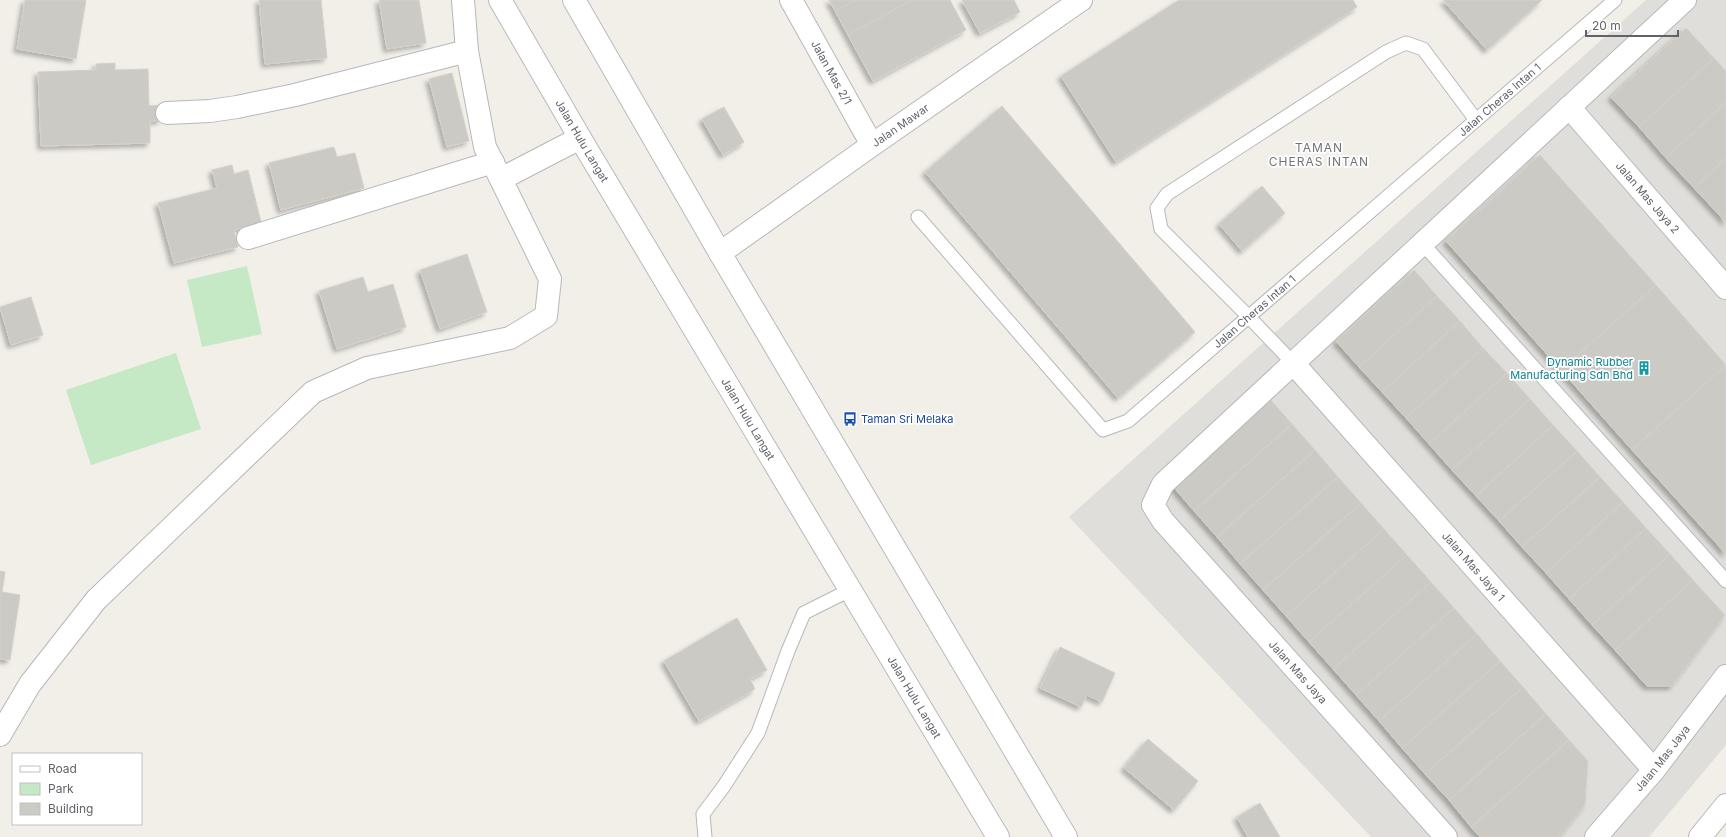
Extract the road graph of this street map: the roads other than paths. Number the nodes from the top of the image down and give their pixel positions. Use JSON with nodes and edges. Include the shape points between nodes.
{"nodes":[{"id":1,"x":463,"y":0,"type":"edge"},
{"id":2,"x":500,"y":0,"type":"edge"},
{"id":3,"x":574,"y":0,"type":"edge"},
{"id":4,"x":791,"y":0,"type":"edge"},
{"id":5,"x":1081,"y":0,"type":"edge"},
{"id":6,"x":1614,"y":0,"type":"edge"},
{"id":7,"x":1685,"y":0,"type":"edge"},
{"id":8,"x":467,"y":51,"type":"junction"},
{"id":9,"x":1569,"y":107,"type":"junction"},
{"id":10,"x":167,"y":113,"type":"dead end"},
{"id":11,"x":1476,"y":120,"type":"junction"},
{"id":12,"x":580,"y":138,"type":"junction"},
{"id":13,"x":872,"y":145,"type":"junction"},
{"id":14,"x":497,"y":170,"type":"junction"},
{"id":15,"x":918,"y":217,"type":"dead end"},
{"id":16,"x":248,"y":238,"type":"dead end"},
{"id":17,"x":1422,"y":243,"type":"junction"},
{"id":18,"x":720,"y":253,"type":"junction"},
{"id":19,"x":1726,"y":288,"type":"edge"},
{"id":20,"x":1249,"y":317,"type":"junction"},
{"id":21,"x":1293,"y":363,"type":"junction"},
{"id":22,"x":1726,"y":581,"type":"edge"},
{"id":23,"x":850,"y":590,"type":"junction"},
{"id":24,"x":1726,"y":676,"type":"edge"},
{"id":25,"x":0,"y":735,"type":"edge"},
{"id":26,"x":1654,"y":770,"type":"junction"},
{"id":27,"x":1726,"y":805,"type":"edge"},
{"id":28,"x":705,"y":837,"type":"edge"},
{"id":29,"x":998,"y":837,"type":"edge"},
{"id":30,"x":1066,"y":837,"type":"edge"},
{"id":31,"x":1446,"y":837,"type":"edge"},
{"id":32,"x":1596,"y":837,"type":"edge"},
{"id":33,"x":1700,"y":837,"type":"edge"}],
"edges":[{"from":1,"to":8,"type":"street"},
{"from":2,"to":12,"type":"street","name":"Jalan Hulu Langat"},
{"from":3,"to":18,"type":"street"},
{"from":4,"to":13,"type":"street","name":"Jalan Mas 2/1"},
{"from":5,"to":13,"type":"street","name":"Jalan Mawar"},
{"from":6,"to":11,"type":"lane","name":"Jalan Cheras Intan 1"},
{"from":7,"to":9,"type":"street"},
{"from":8,"to":10,"type":"street","via":[[244,106]]},
{"from":8,"to":14,"type":"street","via":[[485,147]]},
{"from":9,"to":17,"type":"street"},
{"from":9,"to":19,"type":"street","name":"Jalan Mas Jaya 2"},
{"from":11,"to":20,"type":"lane","name":"Jalan Cheras Intan 1"},
{"from":11,"to":20,"type":"lane","via":[[1423,49],[1406,43],[1386,52],[1168,194],[1157,208],[1161,229]]},
{"from":12,"to":14,"type":"street"},
{"from":12,"to":23,"type":"street","name":"Jalan Hulu Langat"},
{"from":13,"to":18,"type":"street","name":"Jalan Mawar"},
{"from":14,"to":16,"type":"street"},
{"from":14,"to":25,"type":"street","via":[[550,279],[546,316],[510,338],[367,368],[313,392],[96,600],[30,684]]},
{"from":15,"to":20,"type":"lane","name":"Jalan Cheras Intan 1","via":[[1103,430],[1128,421]]},
{"from":17,"to":21,"type":"street"},
{"from":17,"to":22,"type":"lane"},
{"from":18,"to":30,"type":"street"},
{"from":20,"to":21,"type":"lane"},
{"from":21,"to":26,"type":"street","name":"Jalan Mas Jaya 1"},
{"from":21,"to":31,"type":"street","name":"Jalan Mas Jaya","via":[[1163,484],[1154,505],[1163,521]]},
{"from":23,"to":28,"type":"lane","via":[[804,613],[758,733],[703,814]]},
{"from":23,"to":29,"type":"street","name":"Jalan Hulu Langat"},
{"from":24,"to":26,"type":"street","name":"Jalan Mas Jaya"},
{"from":26,"to":32,"type":"street","name":"Jalan Mas Jaya"},
{"from":27,"to":33,"type":"street"}]}
